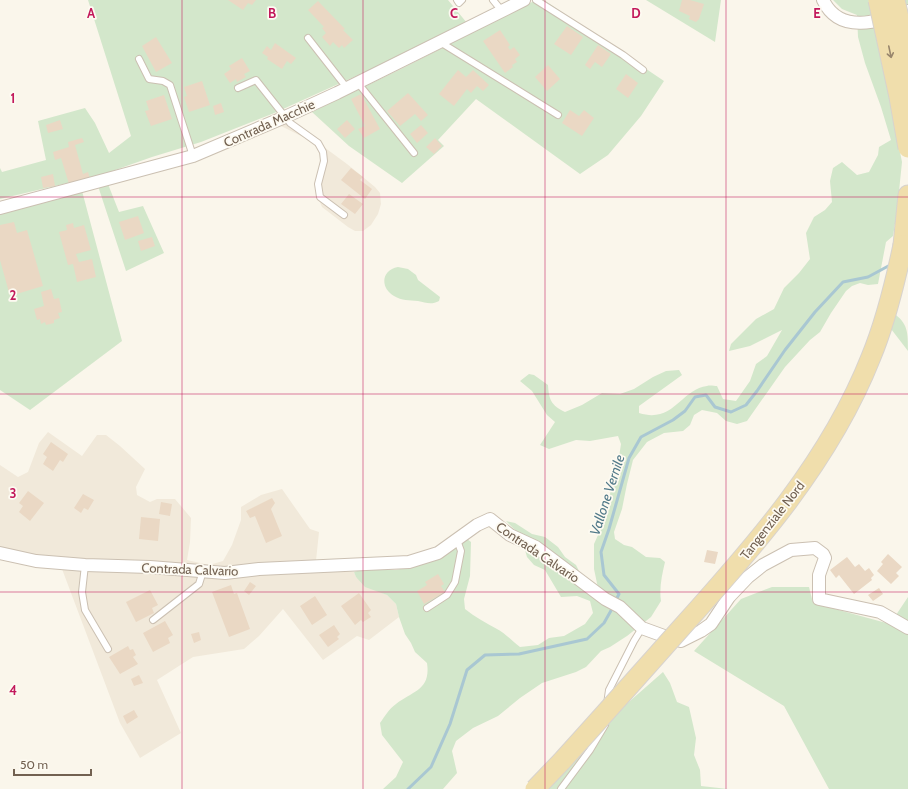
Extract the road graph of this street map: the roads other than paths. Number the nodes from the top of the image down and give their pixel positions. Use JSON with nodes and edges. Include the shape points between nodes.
{"nodes":[{"id":1,"x":457,"y":0,"type":"edge"},
{"id":2,"x":462,"y":0,"type":"edge"},
{"id":3,"x":493,"y":0,"type":"edge"},
{"id":4,"x":524,"y":0,"type":"edge"},
{"id":5,"x":536,"y":0,"type":"edge"},
{"id":6,"x":823,"y":0,"type":"edge"},
{"id":7,"x":878,"y":0,"type":"edge"},
{"id":8,"x":895,"y":0,"type":"edge"},
{"id":9,"x":502,"y":11,"type":"junction"},
{"id":10,"x":908,"y":11,"type":"edge"},
{"id":11,"x":308,"y":38,"type":"dead end"},
{"id":12,"x":440,"y":42,"type":"junction"},
{"id":13,"x":139,"y":59,"type":"dead end"},
{"id":14,"x":642,"y":70,"type":"dead end"},
{"id":15,"x":358,"y":83,"type":"junction"},
{"id":16,"x":908,"y":86,"type":"edge"},
{"id":17,"x":238,"y":88,"type":"dead end"},
{"id":18,"x":347,"y":88,"type":"junction"},
{"id":19,"x":558,"y":115,"type":"dead end"},
{"id":20,"x":286,"y":117,"type":"junction"},
{"id":21,"x":908,"y":148,"type":"edge"},
{"id":22,"x":414,"y":153,"type":"dead end"},
{"id":23,"x":193,"y":156,"type":"junction"},
{"id":24,"x":908,"y":195,"type":"edge"},
{"id":25,"x":0,"y":208,"type":"edge"},
{"id":26,"x":344,"y":215,"type":"dead end"},
{"id":27,"x":905,"y":239,"type":"edge"},
{"id":28,"x":457,"y":540,"type":"junction"},
{"id":29,"x":0,"y":553,"type":"edge"},
{"id":30,"x":84,"y":565,"type":"junction"},
{"id":31,"x":203,"y":571,"type":"junction"},
{"id":32,"x":427,"y":608,"type":"dead end"},
{"id":33,"x":152,"y":620,"type":"dead end"},
{"id":34,"x":642,"y":628,"type":"junction"},
{"id":35,"x":908,"y":628,"type":"edge"},
{"id":36,"x":108,"y":649,"type":"dead end"},
{"id":37,"x":535,"y":789,"type":"edge"},
{"id":38,"x":561,"y":789,"type":"edge"}],
"edges":[{"from":1,"to":2,"type":"lane","via":[[459,3]]},
{"from":3,"to":9,"type":"lane"},
{"from":4,"to":9,"type":"street","name":"Contrada Macchie"},
{"from":5,"to":14,"type":"lane","via":[[623,55]]},
{"from":6,"to":10,"type":"street","via":[[832,13],[842,20],[851,22],[871,22]]},
{"from":7,"to":21,"type":"main road","one_way":true,"bridge":true},
{"from":8,"to":16,"type":"main road","bridge":true},
{"from":9,"to":12,"type":"street","name":"Contrada Macchie"},
{"from":11,"to":18,"type":"lane"},
{"from":12,"to":15,"type":"street","name":"Contrada Macchie"},
{"from":12,"to":19,"type":"lane"},
{"from":13,"to":23,"type":"lane","via":[[149,79],[163,81],[170,86]]},
{"from":15,"to":18,"type":"street","name":"Contrada Macchie"},
{"from":15,"to":22,"type":"lane"},
{"from":17,"to":20,"type":"lane","via":[[256,80]]},
{"from":18,"to":20,"type":"street","name":"Contrada Macchie"},
{"from":20,"to":23,"type":"street","name":"Contrada Macchie"},
{"from":20,"to":26,"type":"lane","via":[[321,147],[324,161],[318,184],[320,197]]},
{"from":23,"to":25,"type":"street","name":"Contrada Macchie"},
{"from":24,"to":27,"type":"main road","name":"Tangenziale Nord"},
{"from":27,"to":37,"type":"main road","name":"Tangenziale Nord","bridge":true,"via":[[886,314],[871,358],[829,440],[797,490],[724,581]]},
{"from":28,"to":31,"type":"street","name":"Contrada Calvario","via":[[438,553],[409,562],[225,573]]},
{"from":28,"to":32,"type":"lane","via":[[461,551],[455,582],[447,595]]},
{"from":28,"to":34,"type":"street","name":"Contrada Calvario","via":[[490,519],[510,535],[536,547],[605,599],[620,607]]},
{"from":29,"to":30,"type":"street","name":"Contrada Calvario","via":[[36,561]]},
{"from":30,"to":31,"type":"street","name":"Contrada Calvario"},
{"from":30,"to":36,"type":"lane","via":[[82,592],[85,610]]},
{"from":31,"to":33,"type":"lane","via":[[200,584]]},
{"from":34,"to":35,"type":"street","name":"Contrada Calvario","via":[[681,641],[711,624],[729,596],[763,565],[791,550],[815,548],[825,558],[819,576],[819,599],[880,612]]},
{"from":34,"to":38,"type":"lane","via":[[609,690],[605,726]]}]}
